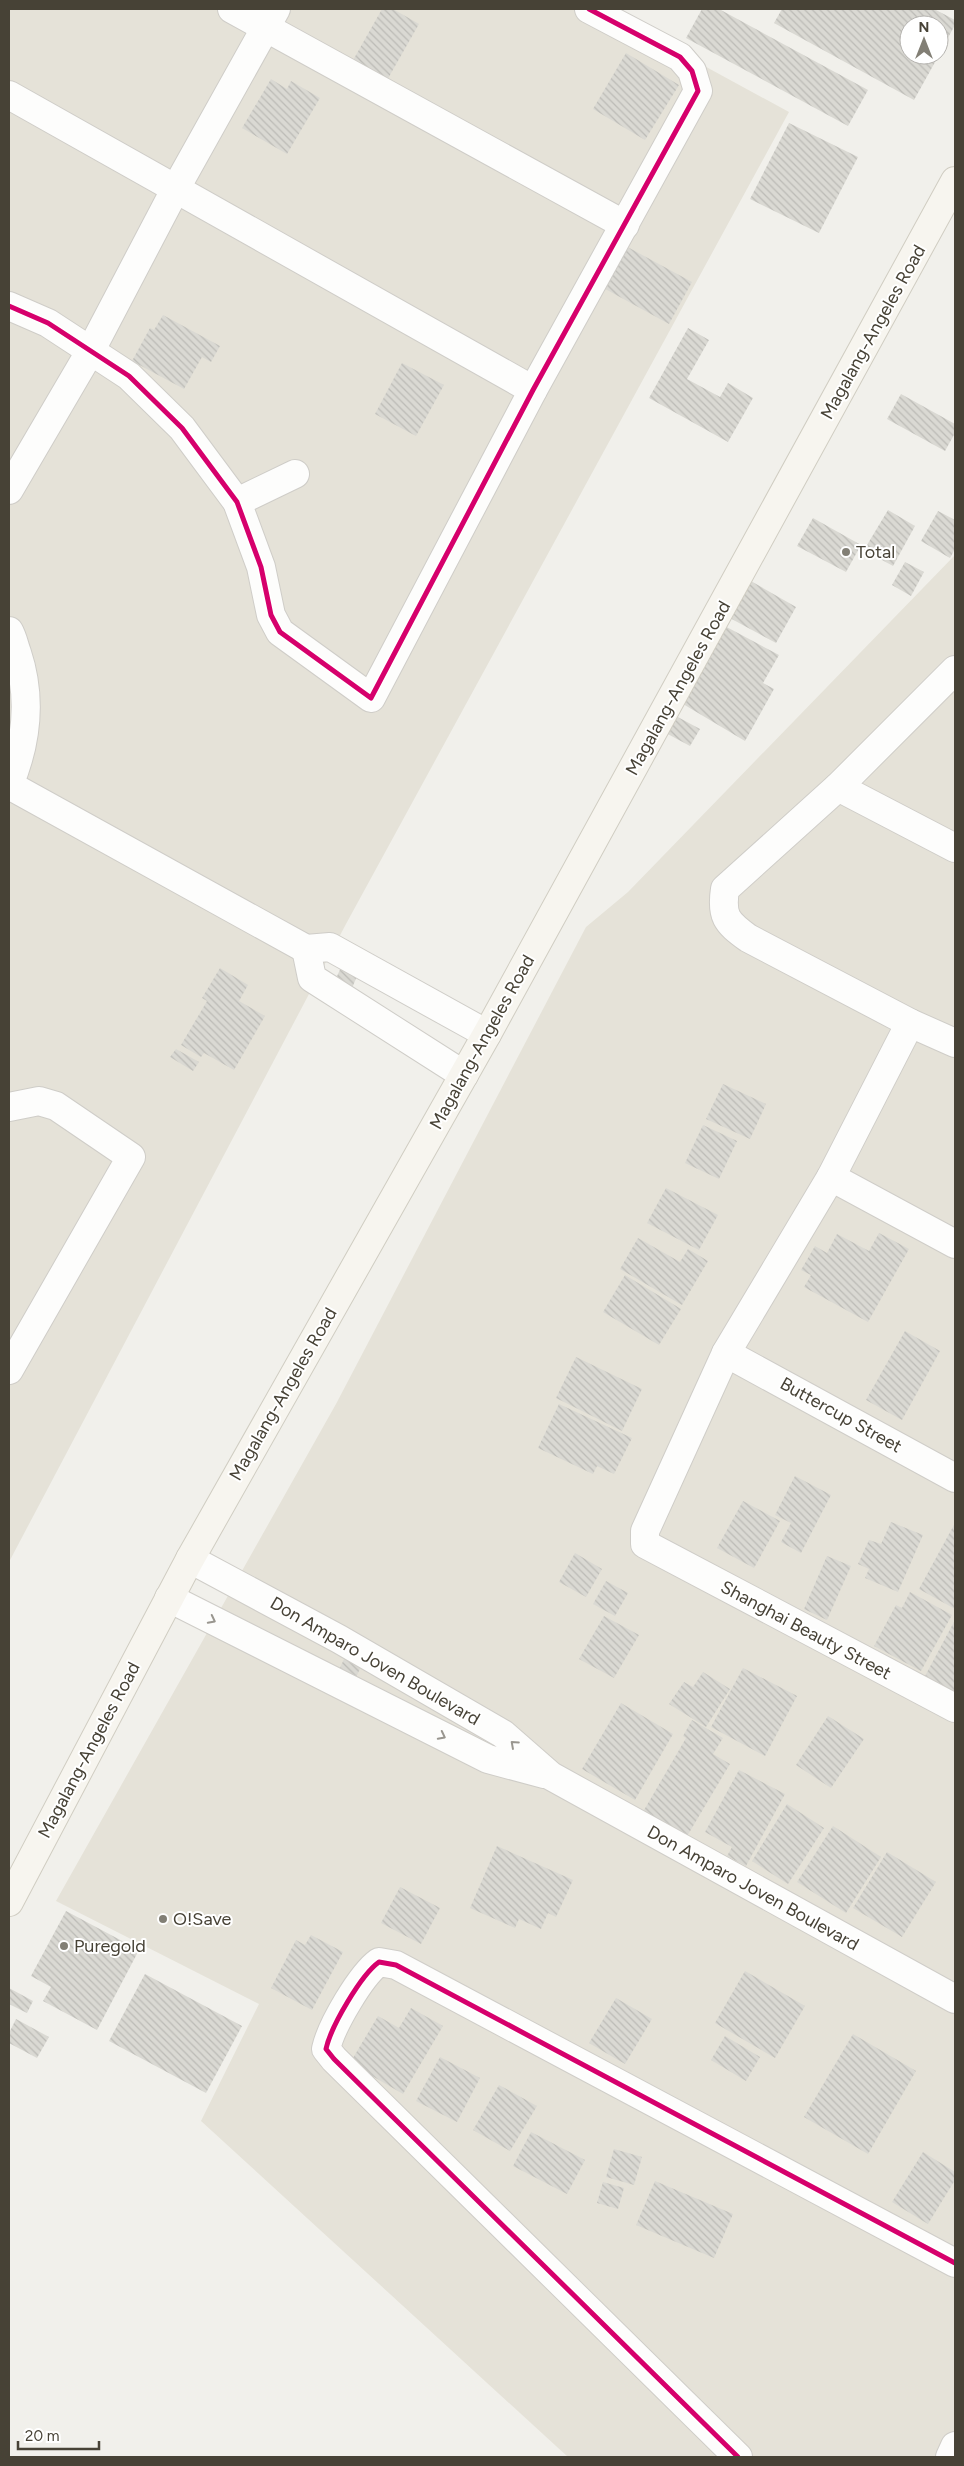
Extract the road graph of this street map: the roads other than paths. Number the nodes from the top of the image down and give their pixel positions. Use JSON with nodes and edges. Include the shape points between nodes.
{"nodes":[{"id":1,"x":232,"y":9,"type":"edge"},
{"id":2,"x":589,"y":9,"type":"edge"},
{"id":3,"x":271,"y":18,"type":"edge"},
{"id":4,"x":9,"y":95,"type":"edge"},
{"id":5,"x":955,"y":181,"type":"edge"},
{"id":6,"x":176,"y":188,"type":"junction"},
{"id":7,"x":625,"y":225,"type":"junction"},
{"id":8,"x":9,"y":306,"type":"edge"},
{"id":9,"x":91,"y":350,"type":"junction"},
{"id":10,"x":533,"y":390,"type":"junction"},
{"id":11,"x":295,"y":474,"type":"dead end"},
{"id":12,"x":9,"y":490,"type":"edge"},
{"id":13,"x":237,"y":502,"type":"junction"},
{"id":14,"x":9,"y":631,"type":"edge"},
{"id":15,"x":955,"y":670,"type":"edge"},
{"id":16,"x":9,"y":785,"type":"edge"},
{"id":17,"x":838,"y":787,"type":"junction"},
{"id":18,"x":955,"y":848,"type":"edge"},
{"id":19,"x":306,"y":950,"type":"junction"},
{"id":20,"x":910,"y":1023,"type":"junction"},
{"id":21,"x":487,"y":1034,"type":"junction"},
{"id":22,"x":955,"y":1043,"type":"edge"},
{"id":23,"x":464,"y":1075,"type":"junction"},
{"id":24,"x":9,"y":1107,"type":"edge"},
{"id":25,"x":830,"y":1177,"type":"junction"},
{"id":26,"x":955,"y":1244,"type":"edge"},
{"id":27,"x":726,"y":1353,"type":"junction"},
{"id":28,"x":9,"y":1370,"type":"edge"},
{"id":29,"x":955,"y":1478,"type":"edge"},
{"id":30,"x":190,"y":1559,"type":"junction"},
{"id":31,"x":169,"y":1598,"type":"junction"},
{"id":32,"x":284,"y":1609,"type":"junction"},
{"id":33,"x":339,"y":1639,"type":"junction"},
{"id":34,"x":265,"y":1647,"type":"junction"},
{"id":35,"x":321,"y":1674,"type":"junction"},
{"id":36,"x":423,"y":1687,"type":"junction"},
{"id":37,"x":955,"y":1708,"type":"edge"},
{"id":38,"x":406,"y":1718,"type":"junction"},
{"id":39,"x":550,"y":1776,"type":"junction"},
{"id":40,"x":9,"y":1902,"type":"edge"},
{"id":41,"x":955,"y":1999,"type":"edge"},
{"id":42,"x":955,"y":2263,"type":"edge"},
{"id":43,"x":955,"y":2446,"type":"edge"},
{"id":44,"x":738,"y":2457,"type":"edge"},
{"id":45,"x":950,"y":2457,"type":"edge"}],
"edges":[{"from":1,"to":3,"type":"street"},
{"from":2,"to":7,"type":"street","via":[[680,57],[692,71],[698,91]]},
{"from":3,"to":6,"type":"street"},
{"from":3,"to":7,"type":"street"},
{"from":4,"to":6,"type":"street"},
{"from":5,"to":21,"type":"main road","name":"Magalang-Angeles Road"},
{"from":6,"to":9,"type":"street"},
{"from":6,"to":10,"type":"street"},
{"from":7,"to":10,"type":"street"},
{"from":8,"to":9,"type":"street","via":[[48,323]]},
{"from":9,"to":12,"type":"street"},
{"from":9,"to":13,"type":"street","via":[[129,376],[182,428]]},
{"from":10,"to":13,"type":"street","via":[[371,698],[280,632],[271,615],[260,567]]},
{"from":11,"to":13,"type":"street"},
{"from":14,"to":16,"type":"street","via":[[24,673],[27,720],[18,762]]},
{"from":15,"to":17,"type":"street"},
{"from":16,"to":19,"type":"street"},
{"from":17,"to":18,"type":"street"},
{"from":17,"to":20,"type":"street","via":[[725,889],[722,906],[725,916],[733,928],[748,938]]},
{"from":19,"to":21,"type":"street","via":[[330,947]]},
{"from":19,"to":23,"type":"street","via":[[312,978]]},
{"from":20,"to":22,"type":"street"},
{"from":20,"to":25,"type":"street"},
{"from":21,"to":23,"type":"main road","name":"Magalang-Angeles Road"},
{"from":23,"to":30,"type":"main road","name":"Magalang-Angeles Road"},
{"from":24,"to":28,"type":"street","via":[[39,1102],[56,1106],[131,1157]]},
{"from":25,"to":26,"type":"street"},
{"from":25,"to":27,"type":"street"},
{"from":27,"to":29,"type":"street","name":"Buttercup Street"},
{"from":27,"to":37,"type":"street","name":"Shanghai Beauty Street","via":[[645,1531],[646,1544]]},
{"from":30,"to":31,"type":"main road","name":"Magalang-Angeles Road"},
{"from":30,"to":32,"type":"street","name":"Don Amparo Joven Boulevard"},
{"from":31,"to":34,"type":"street","name":"Don Amparo Joven Boulevard","one_way":true},
{"from":31,"to":40,"type":"main road","name":"Magalang-Angeles Road"},
{"from":32,"to":33,"type":"street","name":"Don Amparo Joven Boulevard"},
{"from":32,"to":34,"type":"street"},
{"from":33,"to":35,"type":"street"},
{"from":33,"to":36,"type":"street","name":"Don Amparo Joven Boulevard"},
{"from":34,"to":35,"type":"street","name":"Don Amparo Joven Boulevard"},
{"from":35,"to":38,"type":"street","name":"Don Amparo Joven Boulevard"},
{"from":36,"to":38,"type":"street"},
{"from":39,"to":36,"type":"street","name":"Don Amparo Joven Boulevard","one_way":true,"via":[[503,1734]]},
{"from":38,"to":39,"type":"street","name":"Don Amparo Joven Boulevard","one_way":true,"via":[[488,1759]]},
{"from":39,"to":41,"type":"street","name":"Don Amparo Joven Boulevard"},
{"from":42,"to":44,"type":"street","via":[[396,1964],[379,1962],[368,1970],[329,2035],[326,2049]]},
{"from":43,"to":45,"type":"street"}]}
